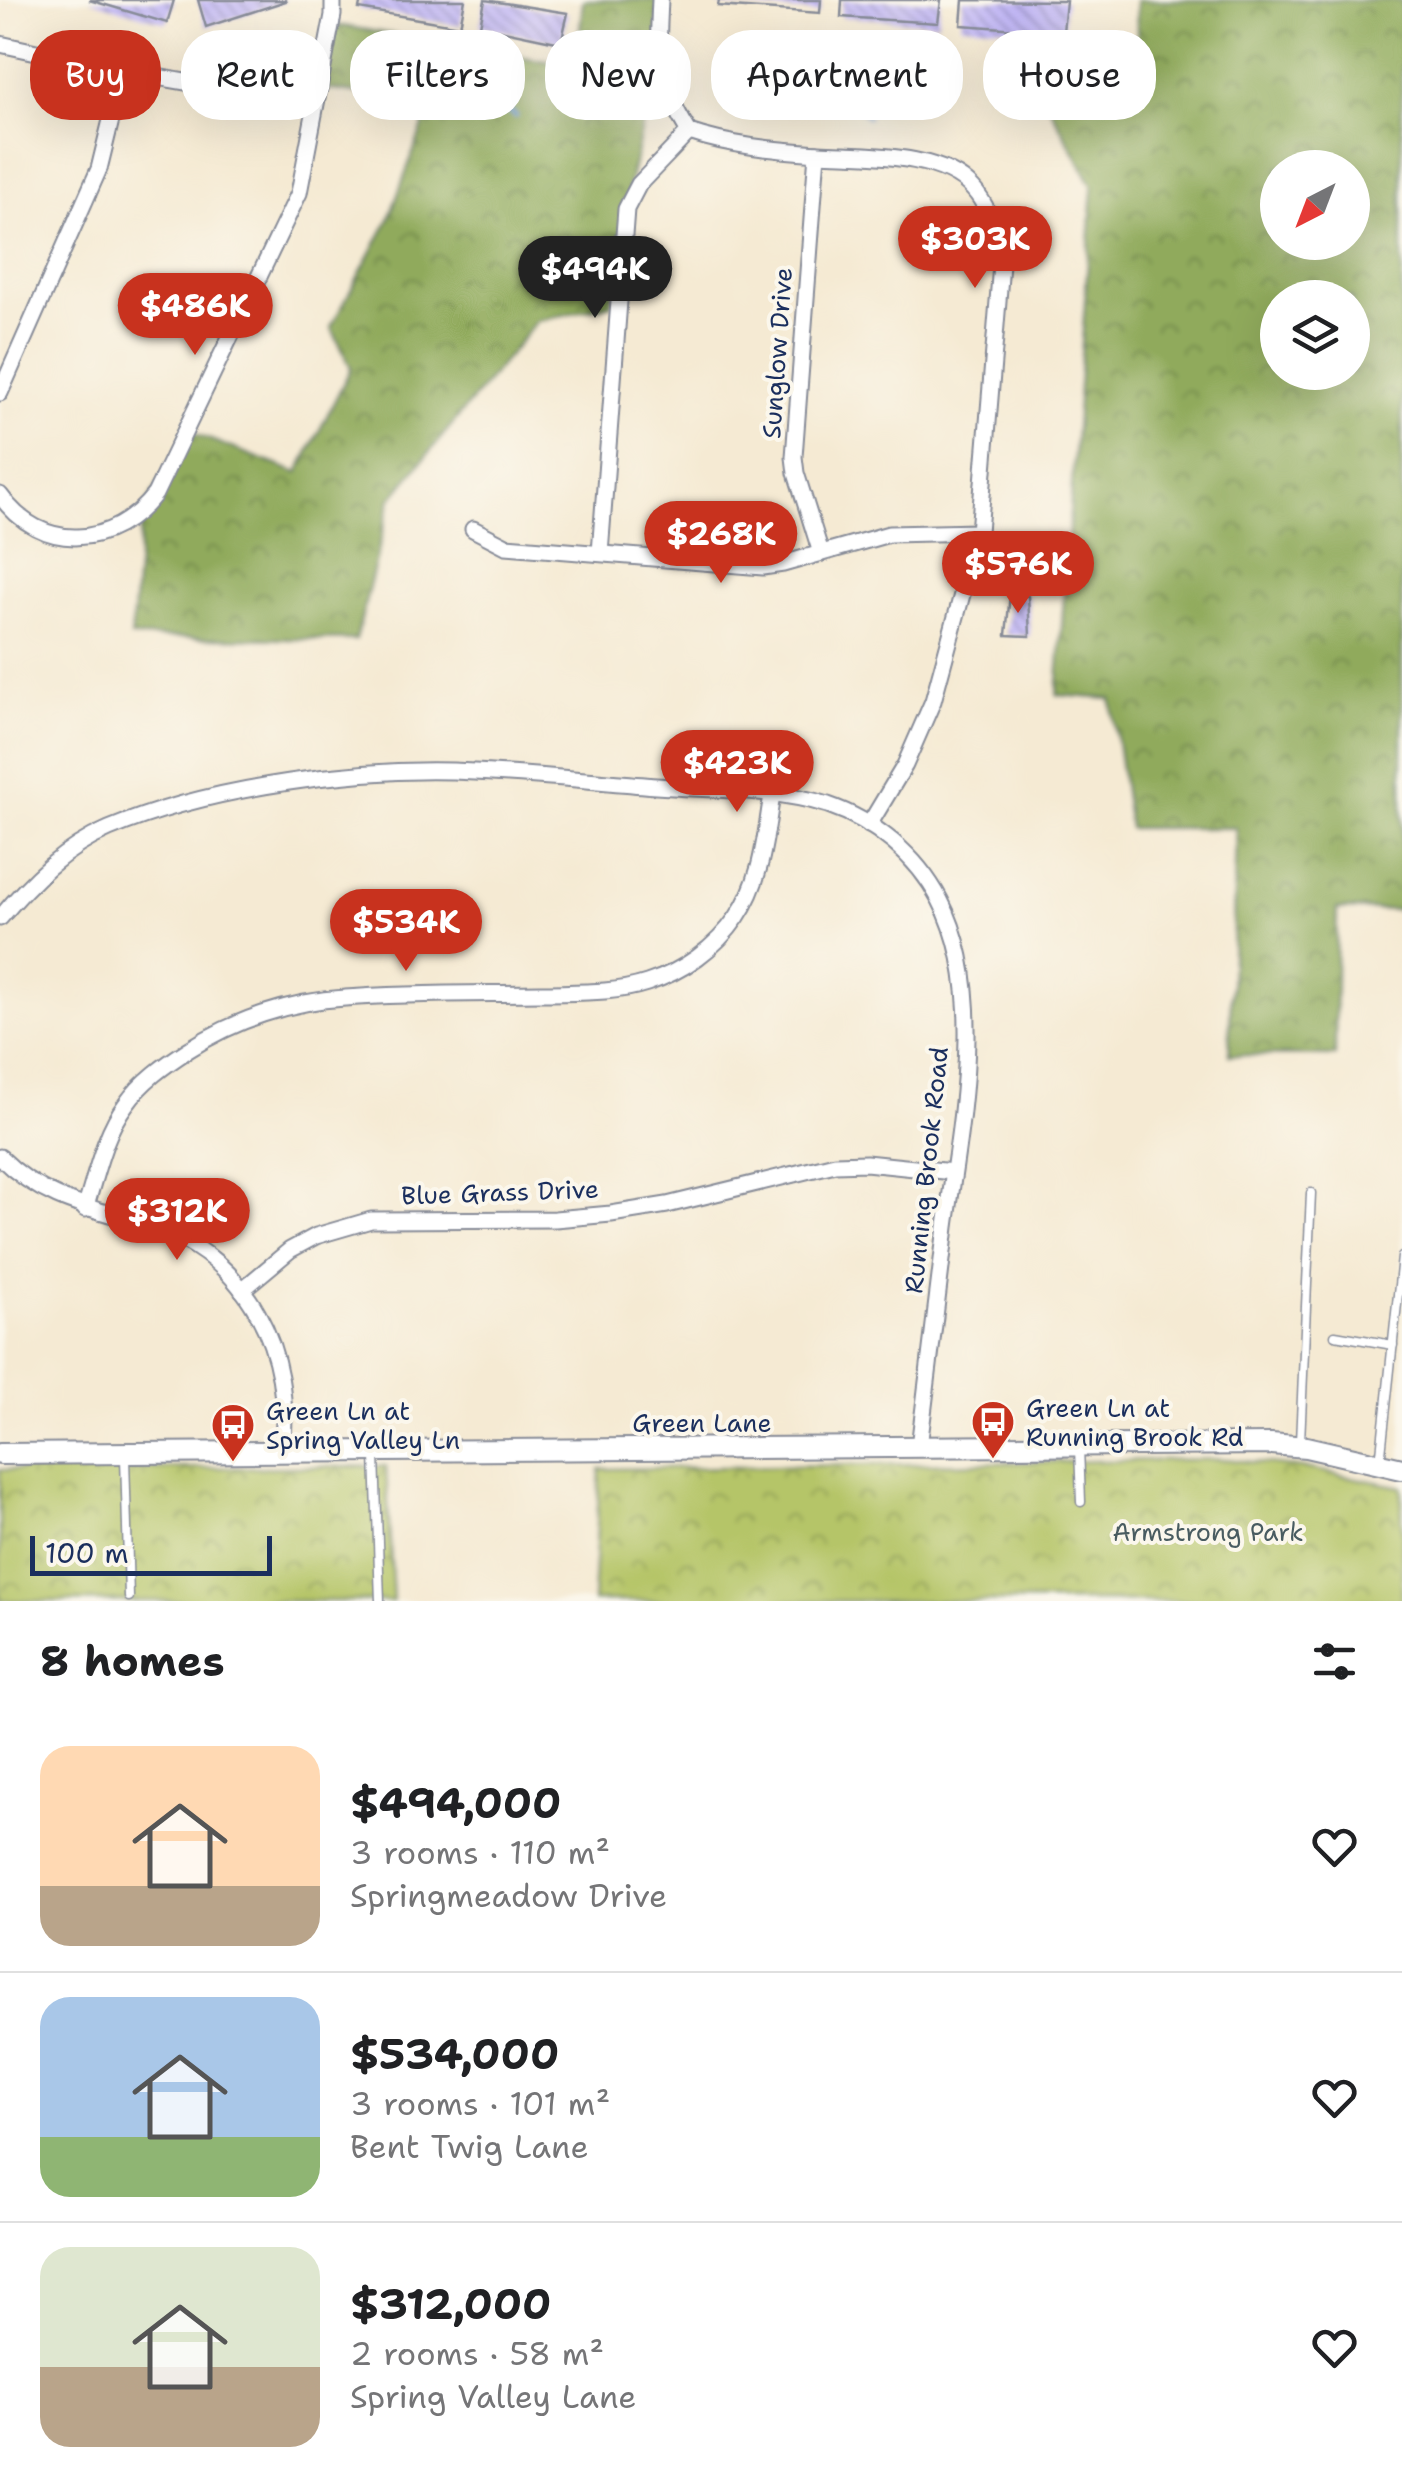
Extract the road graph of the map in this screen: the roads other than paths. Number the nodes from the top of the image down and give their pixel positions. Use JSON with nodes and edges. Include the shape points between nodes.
{"nodes":[{"id":1,"x":333,"y":0,"type":"edge"},
{"id":2,"x":660,"y":0,"type":"edge"},
{"id":3,"x":330,"y":30,"type":"edge"},
{"id":4,"x":0,"y":44,"type":"edge"},
{"id":5,"x":30,"y":51,"type":"edge"},
{"id":6,"x":110,"y":120,"type":"edge"},
{"id":7,"x":313,"y":120,"type":"edge"},
{"id":8,"x":689,"y":132,"type":"junction"},
{"id":9,"x":817,"y":153,"type":"junction"},
{"id":10,"x":0,"y":394,"type":"edge"},
{"id":11,"x":0,"y":495,"type":"edge"},
{"id":12,"x":473,"y":528,"type":"dead end"},
{"id":13,"x":979,"y":532,"type":"junction"},
{"id":14,"x":600,"y":552,"type":"junction"},
{"id":15,"x":822,"y":552,"type":"junction"},
{"id":16,"x":772,"y":795,"type":"junction"},
{"id":17,"x":869,"y":824,"type":"junction"},
{"id":18,"x":0,"y":918,"type":"edge"},
{"id":19,"x":0,"y":1157,"type":"edge"},
{"id":20,"x":953,"y":1172,"type":"junction"},
{"id":21,"x":1311,"y":1193,"type":"dead end"},
{"id":22,"x":84,"y":1209,"type":"junction"},
{"id":23,"x":1402,"y":1256,"type":"edge"},
{"id":24,"x":242,"y":1290,"type":"junction"},
{"id":25,"x":1335,"y":1335,"type":"dead end"},
{"id":26,"x":1392,"y":1345,"type":"junction"},
{"id":27,"x":1080,"y":1446,"type":"junction"},
{"id":28,"x":919,"y":1447,"type":"junction"},
{"id":29,"x":1300,"y":1447,"type":"junction"},
{"id":30,"x":375,"y":1450,"type":"junction"},
{"id":31,"x":282,"y":1451,"type":"junction"},
{"id":32,"x":125,"y":1452,"type":"junction"},
{"id":33,"x":0,"y":1454,"type":"edge"},
{"id":34,"x":1380,"y":1463,"type":"junction"},
{"id":35,"x":1402,"y":1469,"type":"edge"},
{"id":36,"x":1081,"y":1502,"type":"dead end"},
{"id":37,"x":130,"y":1600,"type":"edge"},
{"id":38,"x":380,"y":1601,"type":"edge"}],
"edges":[{"from":1,"to":3,"type":"street"},
{"from":2,"to":8,"type":"street","via":[[657,62]]},
{"from":4,"to":5,"type":"street"},
{"from":6,"to":10,"type":"street","via":[[94,182]]},
{"from":7,"to":11,"type":"street","via":[[298,193],[144,508],[113,530],[75,537],[38,528]]},
{"from":8,"to":9,"type":"street"},
{"from":8,"to":14,"type":"street","via":[[639,184],[626,209]]},
{"from":9,"to":13,"type":"street","via":[[944,168],[973,188],[990,218],[1002,252]]},
{"from":9,"to":15,"type":"street","name":"Sunglow Drive","via":[[794,457]]},
{"from":12,"to":14,"type":"street","via":[[506,546]]},
{"from":13,"to":15,"type":"street","via":[[890,534]]},
{"from":13,"to":17,"type":"street","via":[[932,701],[905,765]]},
{"from":14,"to":15,"type":"street","via":[[763,567]]},
{"from":16,"to":17,"type":"street","name":"Running Brook Road","via":[[829,806]]},
{"from":16,"to":18,"type":"street","name":"Running Brook Road","via":[[472,772],[316,780],[188,804],[106,830],[50,865]]},
{"from":16,"to":22,"type":"street","via":[[751,891],[719,938],[676,971],[609,990],[343,998],[237,1024],[169,1063],[125,1104]]},
{"from":17,"to":20,"type":"street","name":"Running Brook Road","via":[[925,876],[960,956],[964,1071]]},
{"from":19,"to":22,"type":"street","via":[[29,1181]]},
{"from":20,"to":24,"type":"street","name":"Blue Grass Drive","via":[[835,1164],[611,1214],[371,1220],[316,1236]]},
{"from":20,"to":28,"type":"street","name":"Running Brook Road"},
{"from":21,"to":29,"type":"lane"},
{"from":22,"to":24,"type":"street","via":[[179,1238]]},
{"from":23,"to":26,"type":"lane"},
{"from":24,"to":31,"type":"street","via":[[281,1372]]},
{"from":25,"to":26,"type":"lane"},
{"from":26,"to":34,"type":"lane"},
{"from":27,"to":28,"type":"street","name":"Green Lane"},
{"from":27,"to":29,"type":"street","name":"Green Lane"},
{"from":27,"to":36,"type":"lane"},
{"from":28,"to":30,"type":"street","name":"Green Lane"},
{"from":29,"to":34,"type":"street","name":"Green Lane"},
{"from":30,"to":31,"type":"street","name":"Green Lane"},
{"from":30,"to":38,"type":"lane"},
{"from":31,"to":32,"type":"street","name":"Green Lane"},
{"from":32,"to":33,"type":"street","name":"Green Lane"},
{"from":32,"to":37,"type":"lane"},
{"from":34,"to":35,"type":"street","name":"Green Lane"}]}
